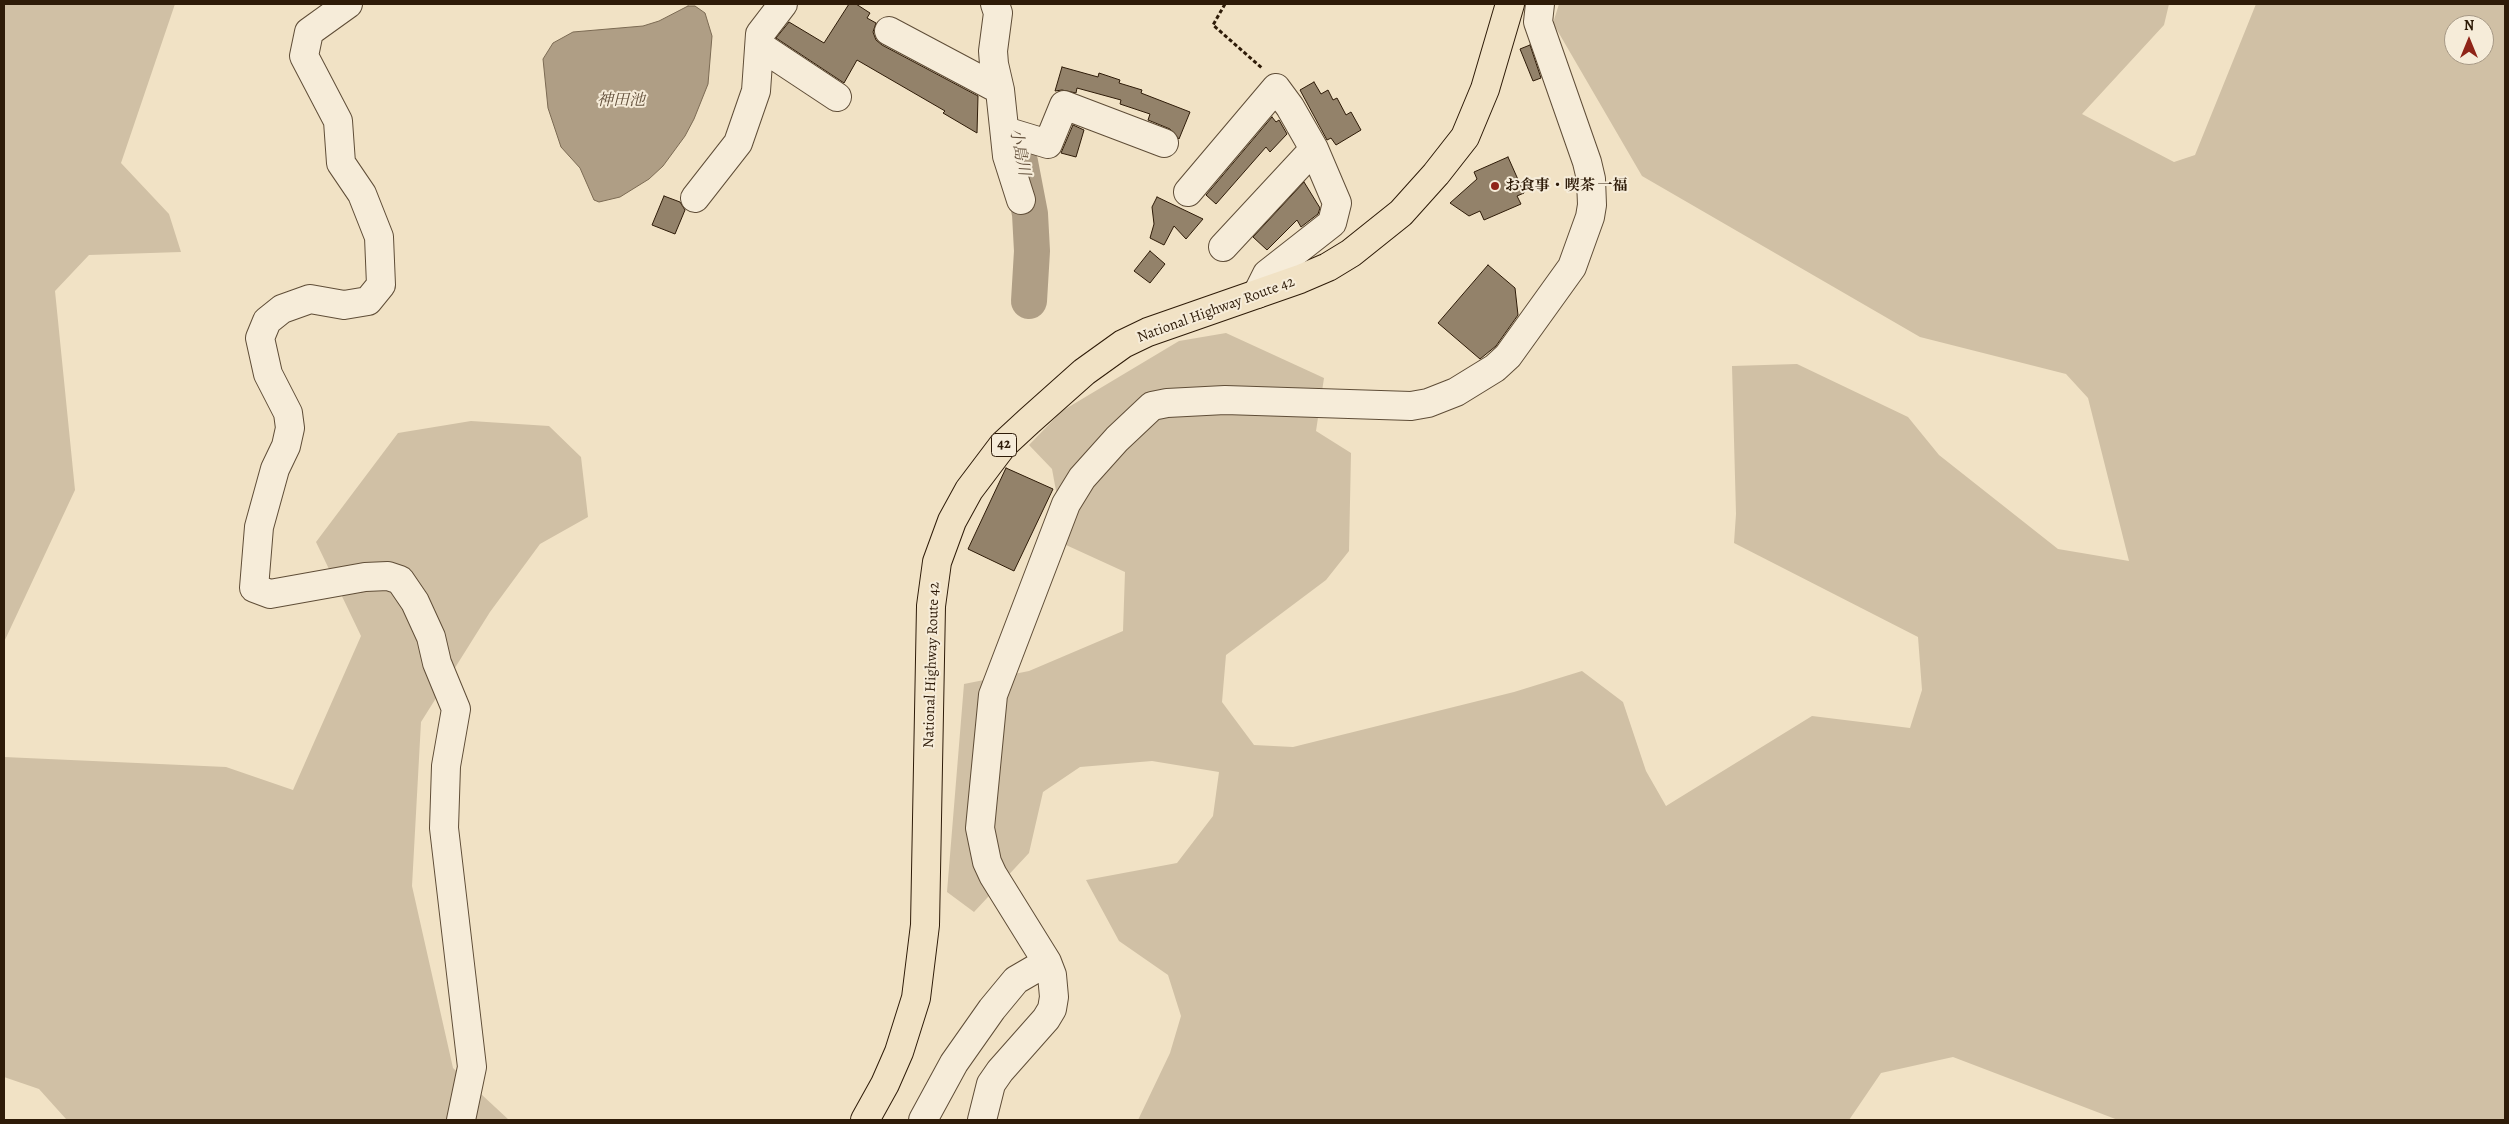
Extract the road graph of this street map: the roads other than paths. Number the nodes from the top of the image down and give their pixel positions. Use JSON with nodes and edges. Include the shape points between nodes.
{"nodes":[{"id":1,"x":348,"y":4,"type":"edge"},
{"id":2,"x":783,"y":4,"type":"edge"},
{"id":3,"x":995,"y":4,"type":"edge"},
{"id":4,"x":1510,"y":4,"type":"edge"},
{"id":5,"x":1540,"y":4,"type":"edge"},
{"id":6,"x":890,"y":31,"type":"dead end"},
{"id":7,"x":760,"y":46,"type":"junction"},
{"id":8,"x":1000,"y":90,"type":"junction"},
{"id":9,"x":837,"y":97,"type":"dead end"},
{"id":10,"x":1005,"y":131,"type":"junction"},
{"id":11,"x":1164,"y":143,"type":"dead end"},
{"id":12,"x":1314,"y":149,"type":"junction"},
{"id":13,"x":1188,"y":192,"type":"dead end"},
{"id":14,"x":695,"y":198,"type":"dead end"},
{"id":15,"x":1021,"y":200,"type":"dead end"},
{"id":16,"x":1222,"y":247,"type":"dead end"},
{"id":17,"x":1257,"y":294,"type":"junction"},
{"id":18,"x":1047,"y":962,"type":"junction"},
{"id":19,"x":461,"y":1120,"type":"edge"},
{"id":20,"x":865,"y":1120,"type":"edge"},
{"id":21,"x":924,"y":1120,"type":"edge"},
{"id":22,"x":982,"y":1120,"type":"edge"}],
"edges":[{"from":1,"to":19,"type":"street","via":[[309,32],[304,56],[338,121],[341,163],[362,194],[379,237],[381,285],[368,301],[344,305],[310,299],[282,309],[268,321],[260,338],[268,374],[288,413],[290,428],[259,527],[254,588],[270,594],[388,576],[400,580],[415,602],[431,637],[437,663],[456,709],[446,766],[444,828],[472,1068]]},
{"from":2,"to":7,"type":"street","via":[[762,30]]},
{"from":3,"to":8,"type":"street","via":[[998,13],[993,51]]},
{"from":4,"to":17,"type":"highway","name":"National Highway Route 42","number":"42","via":[[1475,116],[1465,137],[1436,174],[1401,213],[1351,254],[1314,273]]},
{"from":5,"to":18,"type":"street","via":[[1538,22],[1587,162],[1592,205],[1572,266],[1508,356],[1456,392],[1410,406],[1225,400],[1152,406],[1082,478],[1066,504],[993,695],[980,828],[993,875]]},
{"from":6,"to":8,"type":"street"},
{"from":7,"to":9,"type":"street"},
{"from":7,"to":14,"type":"street","via":[[756,91],[738,143]]},
{"from":8,"to":10,"type":"street"},
{"from":10,"to":11,"type":"street","via":[[1048,144],[1064,106]]},
{"from":10,"to":15,"type":"street","via":[[1007,156]]},
{"from":12,"to":13,"type":"street","via":[[1276,88]]},
{"from":12,"to":16,"type":"street"},
{"from":12,"to":17,"type":"street","via":[[1337,203],[1335,216],[1328,227],[1267,274]]},
{"from":17,"to":20,"type":"highway","name":"National Highway Route 42","number":"42","via":[[1148,332],[1101,359],[1003,445],[974,482],[952,521],[937,562],[931,606],[922,961],[916,998],[899,1052]]},
{"from":18,"to":21,"type":"street","via":[[1016,980],[992,1009],[954,1063]]},
{"from":18,"to":22,"type":"street","via":[[1054,987],[1052,1009],[991,1084]]}]}
